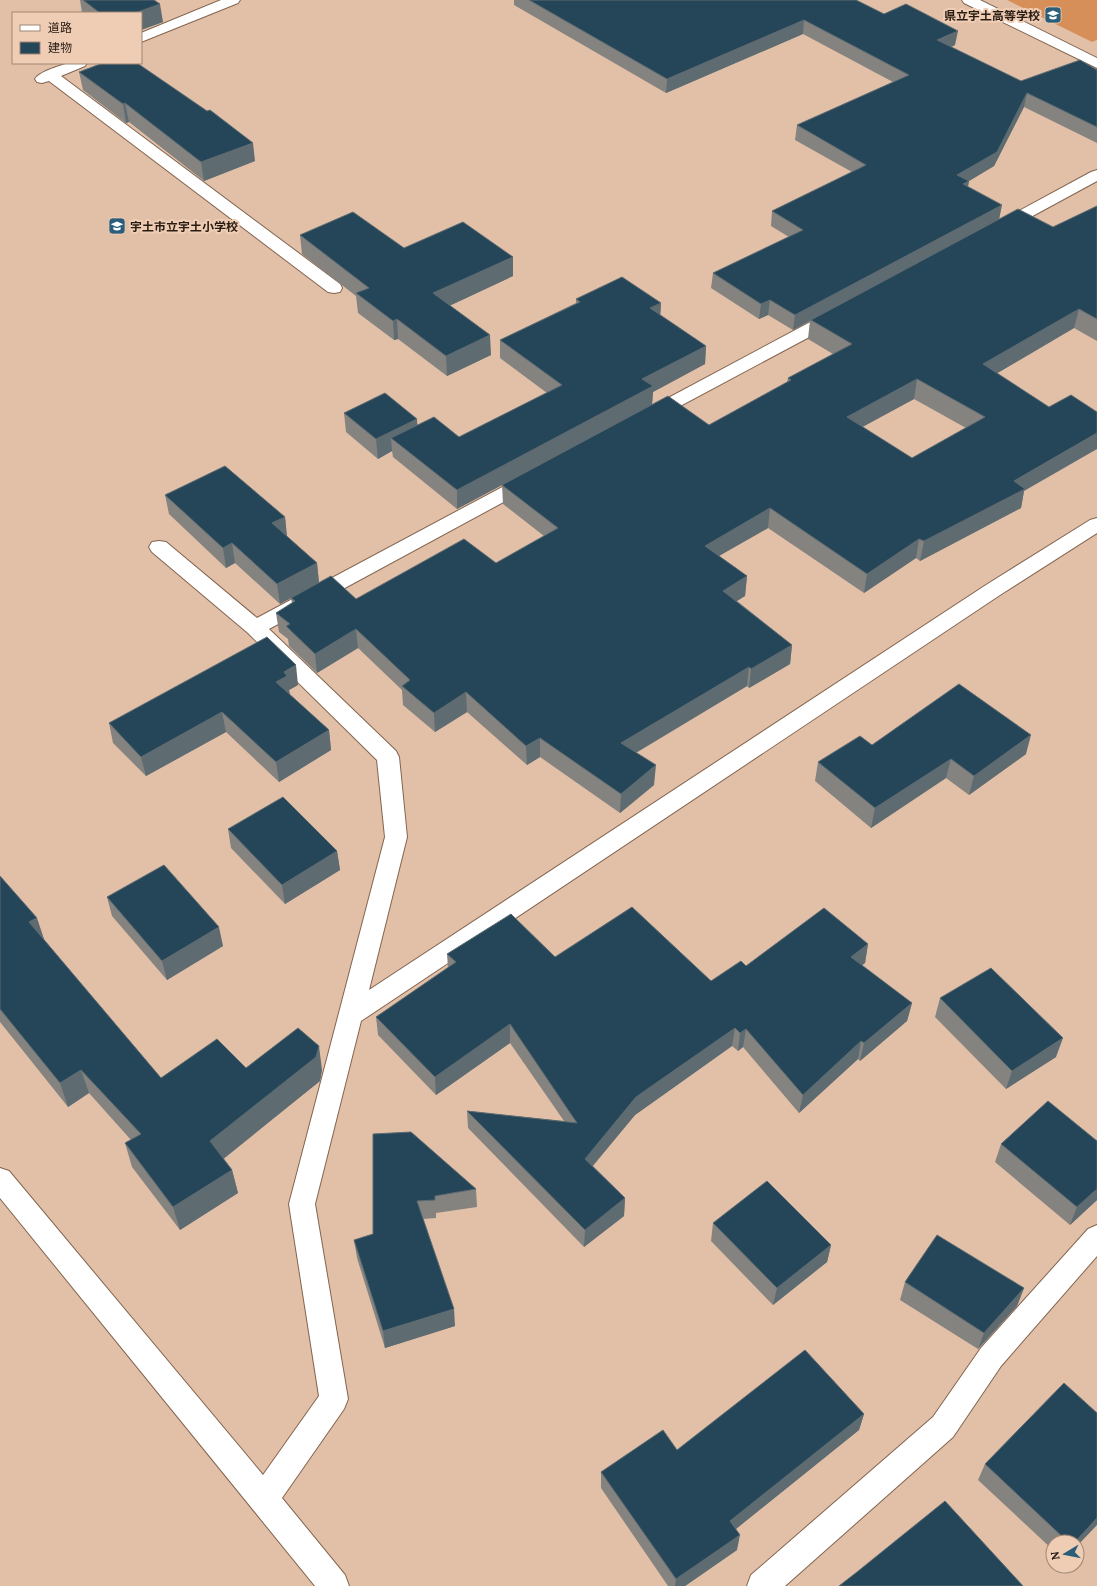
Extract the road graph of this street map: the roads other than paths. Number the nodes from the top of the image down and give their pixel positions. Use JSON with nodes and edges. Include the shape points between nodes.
{"nodes":[{"id":1,"x":233,"y":0,"type":"edge"},
{"id":2,"x":969,"y":0,"type":"edge"},
{"id":3,"x":142,"y":38,"type":"edge"},
{"id":4,"x":78,"y":64,"type":"edge"},
{"id":5,"x":1097,"y":64,"type":"edge"},
{"id":6,"x":1097,"y":175,"type":"edge"},
{"id":7,"x":985,"y":235,"type":"edge"},
{"id":8,"x":334,"y":288,"type":"dead end"},
{"id":9,"x":852,"y":306,"type":"edge"},
{"id":10,"x":634,"y":424,"type":"edge"},
{"id":11,"x":543,"y":473,"type":"edge"},
{"id":12,"x":1097,"y":524,"type":"edge"},
{"id":13,"x":159,"y":547,"type":"dead end"},
{"id":14,"x":255,"y":628,"type":"junction"},
{"id":15,"x":350,"y":1016,"type":"junction"},
{"id":16,"x":0,"y":1179,"type":"edge"},
{"id":17,"x":1097,"y":1237,"type":"edge"},
{"id":18,"x":264,"y":1498,"type":"junction"},
{"id":19,"x":334,"y":1586,"type":"edge"},
{"id":20,"x":762,"y":1586,"type":"edge"}],
"edges":[{"from":1,"to":3,"type":"street"},
{"from":2,"to":5,"type":"street"},
{"from":4,"to":8,"type":"street","via":[[46,77]]},
{"from":6,"to":7,"type":"street"},
{"from":9,"to":10,"type":"street"},
{"from":11,"to":14,"type":"street"},
{"from":12,"to":15,"type":"street"},
{"from":13,"to":14,"type":"street"},
{"from":14,"to":15,"type":"street","via":[[388,757],[396,837]]},
{"from":15,"to":18,"type":"street","via":[[302,1204],[334,1399]]},
{"from":16,"to":18,"type":"street"},
{"from":17,"to":20,"type":"street","via":[[991,1357],[943,1427]]},
{"from":18,"to":19,"type":"street"}]}
